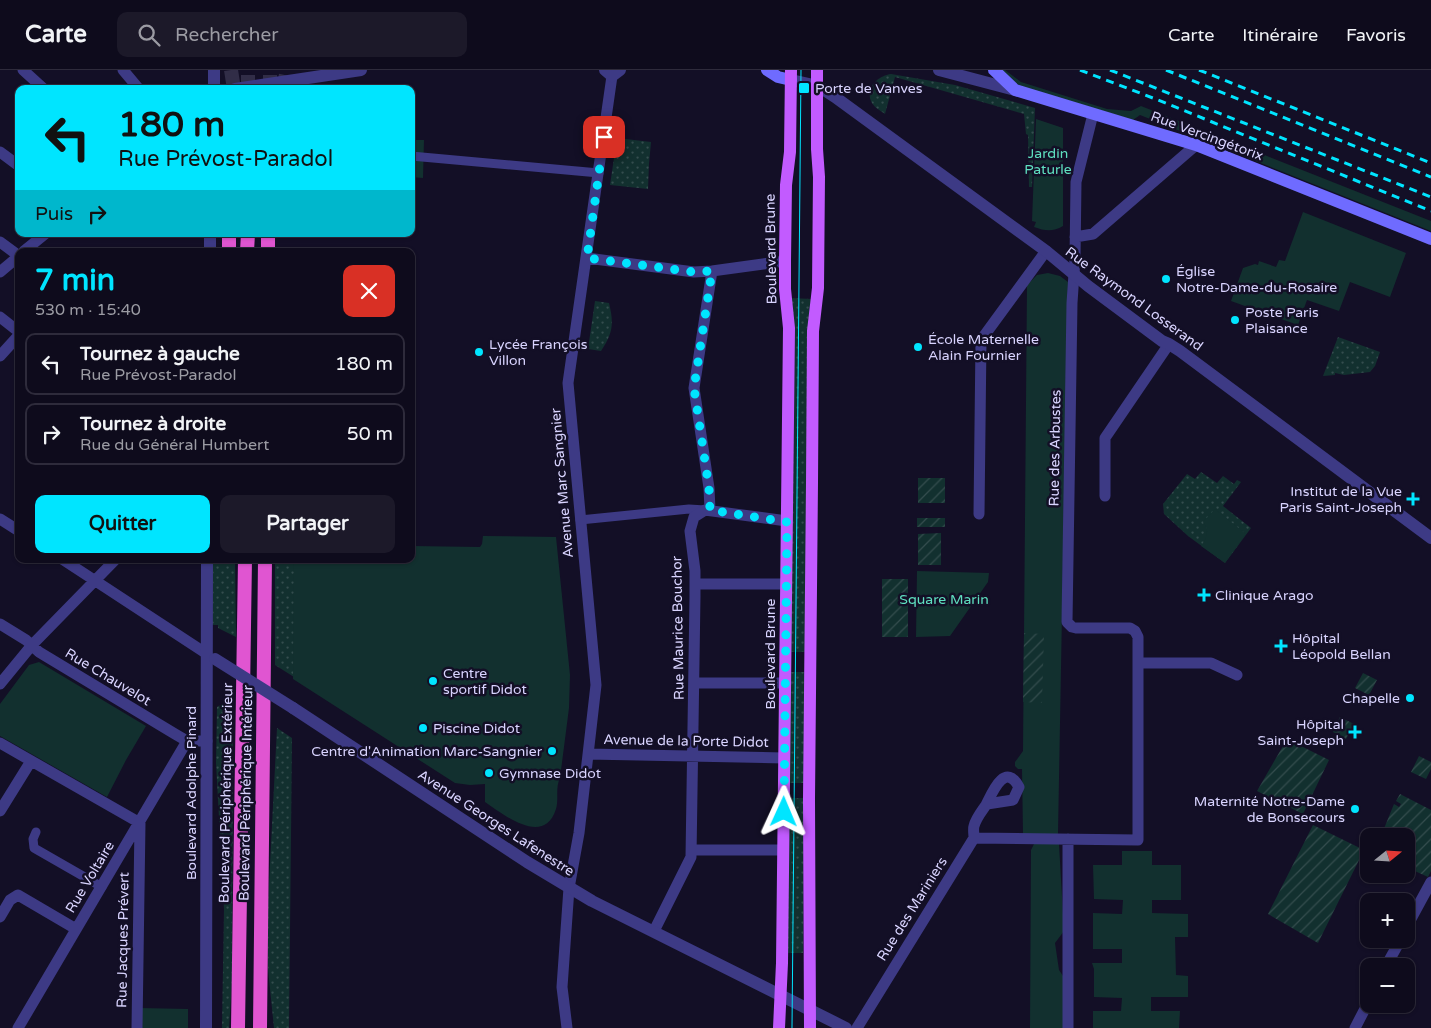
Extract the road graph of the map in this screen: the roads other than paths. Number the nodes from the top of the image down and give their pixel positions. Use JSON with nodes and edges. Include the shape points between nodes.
{"nodes":[{"id":1,"x":24,"y":70,"type":"edge"},
{"id":2,"x":124,"y":70,"type":"edge"},
{"id":3,"x":214,"y":70,"type":"edge"},
{"id":4,"x":361,"y":70,"type":"edge"},
{"id":5,"x":767,"y":70,"type":"edge"},
{"id":6,"x":817,"y":70,"type":"edge"},
{"id":7,"x":939,"y":70,"type":"edge"},
{"id":8,"x":994,"y":70,"type":"edge"},
{"id":9,"x":612,"y":72,"type":"edge"},
{"id":10,"x":791,"y":75,"type":"edge"},
{"id":11,"x":310,"y":83,"type":"edge"},
{"id":12,"x":40,"y":85,"type":"edge"},
{"id":13,"x":137,"y":85,"type":"edge"},
{"id":14,"x":214,"y":85,"type":"edge"},
{"id":15,"x":285,"y":85,"type":"edge"},
{"id":16,"x":818,"y":86,"type":"junction"},
{"id":17,"x":1014,"y":90,"type":"junction"},
{"id":18,"x":1093,"y":114,"type":"junction"},
{"id":19,"x":1196,"y":145,"type":"junction"},
{"id":20,"x":0,"y":152,"type":"edge"},
{"id":21,"x":415,"y":156,"type":"edge"},
{"id":22,"x":15,"y":163,"type":"edge"},
{"id":23,"x":599,"y":173,"type":"junction"},
{"id":24,"x":41,"y":237,"type":"edge"},
{"id":25,"x":1076,"y":237,"type":"junction"},
{"id":26,"x":1431,"y":239,"type":"edge"},
{"id":27,"x":0,"y":242,"type":"edge"},
{"id":28,"x":28,"y":248,"type":"edge"},
{"id":29,"x":1046,"y":251,"type":"junction"},
{"id":30,"x":15,"y":253,"type":"edge"},
{"id":31,"x":587,"y":258,"type":"junction"},
{"id":32,"x":15,"y":259,"type":"edge"},
{"id":33,"x":785,"y":261,"type":"junction"},
{"id":34,"x":712,"y":271,"type":"junction"},
{"id":35,"x":0,"y":272,"type":"edge"},
{"id":36,"x":1074,"y":275,"type":"junction"},
{"id":37,"x":0,"y":317,"type":"edge"},
{"id":38,"x":15,"y":330,"type":"edge"},
{"id":39,"x":15,"y":338,"type":"edge"},
{"id":40,"x":1169,"y":344,"type":"junction"},
{"id":41,"x":0,"y":356,"type":"edge"},
{"id":42,"x":1105,"y":496,"type":"dead end"},
{"id":43,"x":707,"y":510,"type":"junction"},
{"id":44,"x":979,"y":514,"type":"dead end"},
{"id":45,"x":0,"y":519,"type":"edge"},
{"id":46,"x":580,"y":520,"type":"junction"},
{"id":47,"x":787,"y":522,"type":"junction"},
{"id":48,"x":15,"y":528,"type":"edge"},
{"id":49,"x":1431,"y":538,"type":"edge"},
{"id":50,"x":68,"y":563,"type":"edge"},
{"id":51,"x":112,"y":563,"type":"edge"},
{"id":52,"x":207,"y":563,"type":"edge"},
{"id":53,"x":245,"y":563,"type":"edge"},
{"id":54,"x":265,"y":563,"type":"edge"},
{"id":55,"x":96,"y":580,"type":"junction"},
{"id":56,"x":695,"y":584,"type":"junction"},
{"id":57,"x":786,"y":584,"type":"junction"},
{"id":58,"x":0,"y":624,"type":"edge"},
{"id":59,"x":32,"y":645,"type":"junction"},
{"id":60,"x":211,"y":656,"type":"junction"},
{"id":61,"x":1138,"y":663,"type":"junction"},
{"id":62,"x":1237,"y":675,"type":"dead end"},
{"id":63,"x":694,"y":683,"type":"junction"},
{"id":64,"x":786,"y":683,"type":"junction"},
{"id":65,"x":0,"y":684,"type":"edge"},
{"id":66,"x":187,"y":741,"type":"junction"},
{"id":67,"x":207,"y":741,"type":"junction"},
{"id":68,"x":0,"y":743,"type":"edge"},
{"id":69,"x":588,"y":754,"type":"junction"},
{"id":70,"x":692,"y":756,"type":"junction"},
{"id":71,"x":784,"y":758,"type":"junction"},
{"id":72,"x":31,"y":762,"type":"junction"},
{"id":73,"x":986,"y":804,"type":"dead end"},
{"id":74,"x":0,"y":811,"type":"edge"},
{"id":75,"x":140,"y":823,"type":"junction"},
{"id":76,"x":36,"y":832,"type":"dead end"},
{"id":77,"x":974,"y":838,"type":"junction"},
{"id":78,"x":1068,"y":839,"type":"junction"},
{"id":79,"x":692,"y":850,"type":"junction"},
{"id":80,"x":783,"y":850,"type":"junction"},
{"id":81,"x":1431,"y":882,"type":"edge"},
{"id":82,"x":102,"y":888,"type":"junction"},
{"id":83,"x":569,"y":888,"type":"junction"},
{"id":84,"x":1415,"y":911,"type":"edge"},
{"id":85,"x":0,"y":917,"type":"edge"},
{"id":86,"x":76,"y":928,"type":"junction"},
{"id":87,"x":654,"y":932,"type":"junction"},
{"id":88,"x":260,"y":983,"type":"junction"},
{"id":89,"x":780,"y":996,"type":"junction"},
{"id":90,"x":810,"y":1010,"type":"junction"},
{"id":91,"x":1363,"y":1013,"type":"edge"},
{"id":92,"x":18,"y":1028,"type":"edge"},
{"id":93,"x":137,"y":1028,"type":"edge"},
{"id":94,"x":206,"y":1028,"type":"edge"},
{"id":95,"x":237,"y":1028,"type":"edge"},
{"id":96,"x":260,"y":1028,"type":"edge"},
{"id":97,"x":265,"y":1028,"type":"edge"},
{"id":98,"x":567,"y":1028,"type":"edge"},
{"id":99,"x":779,"y":1028,"type":"edge"},
{"id":100,"x":810,"y":1028,"type":"edge"},
{"id":101,"x":846,"y":1028,"type":"edge"},
{"id":102,"x":857,"y":1028,"type":"edge"},
{"id":103,"x":1068,"y":1028,"type":"edge"},
{"id":104,"x":1355,"y":1028,"type":"edge"}],
"edges":[{"from":1,"to":12,"type":"street"},
{"from":2,"to":13,"type":"street"},
{"from":3,"to":14,"type":"street"},
{"from":4,"to":11,"type":"street"},
{"from":5,"to":10,"type":"main road","via":[[778,77]]},
{"from":6,"to":16,"type":"main road"},
{"from":7,"to":17,"type":"street","name":"Rue Vercingétorix"},
{"from":8,"to":17,"type":"main road"},
{"from":9,"to":23,"type":"street","name":"Avenue Marc Sangnier"},
{"from":10,"to":16,"type":"street"},
{"from":10,"to":33,"type":"main road","name":"Boulevard Brune"},
{"from":11,"to":15,"type":"street"},
{"from":16,"to":29,"type":"street","name":"Rue Raymond Losserand"},
{"from":16,"to":90,"type":"main road","via":[[818,288],[814,331],[809,793]]},
{"from":17,"to":18,"type":"main road","name":"Rue Vercingétorix"},
{"from":18,"to":19,"type":"main road","name":"Rue Vercingétorix"},
{"from":18,"to":25,"type":"street","name":"Rue des Arbustes","via":[[1076,182]]},
{"from":19,"to":25,"type":"street","via":[[1094,234]]},
{"from":19,"to":26,"type":"main road","name":"Rue Vercingétorix"},
{"from":20,"to":22,"type":"street"},
{"from":21,"to":23,"type":"street"},
{"from":23,"to":31,"type":"street","name":"Avenue Marc Sangnier"},
{"from":24,"to":28,"type":"street"},
{"from":25,"to":36,"type":"street","name":"Rue des Arbustes"},
{"from":27,"to":30,"type":"street"},
{"from":29,"to":36,"type":"street","name":"Rue Raymond Losserand"},
{"from":29,"to":44,"type":"street","via":[[981,340]]},
{"from":31,"to":34,"type":"street","via":[[694,272]]},
{"from":31,"to":46,"type":"street","name":"Avenue Marc Sangnier","via":[[568,383]]},
{"from":32,"to":35,"type":"street"},
{"from":33,"to":34,"type":"street"},
{"from":33,"to":47,"type":"main road","name":"Boulevard Brune","via":[[789,328]]},
{"from":34,"to":43,"type":"street","via":[[694,388],[709,488]]},
{"from":36,"to":40,"type":"street","name":"Rue Raymond Losserand"},
{"from":36,"to":61,"type":"street","name":"Rue des Arbustes","via":[[1067,622],[1076,628],[1130,628],[1138,637]]},
{"from":37,"to":38,"type":"street"},
{"from":39,"to":41,"type":"street"},
{"from":40,"to":42,"type":"street","via":[[1105,438]]},
{"from":40,"to":49,"type":"street","name":"Rue Raymond Losserand"},
{"from":43,"to":46,"type":"street"},
{"from":43,"to":47,"type":"street"},
{"from":43,"to":56,"type":"street","name":"Rue Maurice Bouchor","via":[[694,517],[690,531]]},
{"from":45,"to":48,"type":"street"},
{"from":46,"to":69,"type":"street","name":"Avenue Marc Sangnier","via":[[596,685]]},
{"from":47,"to":57,"type":"main road","name":"Boulevard Brune"},
{"from":50,"to":55,"type":"street"},
{"from":51,"to":55,"type":"street"},
{"from":52,"to":60,"type":"street","name":"Boulevard Adolphe Pinard"},
{"from":53,"to":95,"type":"highway","name":"Boulevard Périphérique Extérieur"},
{"from":54,"to":88,"type":"highway","name":"Boulevard Périphérique Intérieur"},
{"from":55,"to":59,"type":"street"},
{"from":55,"to":60,"type":"street"},
{"from":56,"to":57,"type":"street"},
{"from":56,"to":63,"type":"street","name":"Rue Maurice Bouchor"},
{"from":57,"to":64,"type":"main road","name":"Boulevard Brune"},
{"from":58,"to":59,"type":"street","name":"Rue Chauvelot"},
{"from":59,"to":65,"type":"street"},
{"from":59,"to":66,"type":"street","name":"Rue Chauvelot"},
{"from":60,"to":67,"type":"street","name":"Boulevard Adolphe Pinard"},
{"from":60,"to":83,"type":"street","name":"Avenue Georges Lafenestre","bridge":true},
{"from":61,"to":62,"type":"street","via":[[1211,663]]},
{"from":61,"to":78,"type":"street","via":[[1138,840]]},
{"from":63,"to":64,"type":"street"},
{"from":63,"to":70,"type":"street","name":"Rue Maurice Bouchor"},
{"from":64,"to":71,"type":"main road","name":"Boulevard Brune"},
{"from":66,"to":67,"type":"street"},
{"from":66,"to":75,"type":"street","name":"Rue Voltaire"},
{"from":67,"to":94,"type":"street","name":"Boulevard Adolphe Pinard"},
{"from":68,"to":72,"type":"street"},
{"from":69,"to":70,"type":"street","name":"Avenue de la Porte Didot"},
{"from":69,"to":83,"type":"street","name":"Avenue Marc Sangnier"},
{"from":70,"to":71,"type":"street","name":"Avenue de la Porte Didot"},
{"from":70,"to":79,"type":"street","name":"Rue Maurice Bouchor"},
{"from":71,"to":80,"type":"main road","name":"Boulevard Brune"},
{"from":72,"to":74,"type":"street"},
{"from":72,"to":75,"type":"street"},
{"from":73,"to":77,"type":"street","name":"Rue des Mariniers","via":[[974,826]]},
{"from":75,"to":82,"type":"street","name":"Rue Voltaire"},
{"from":75,"to":93,"type":"street","name":"Rue Jacques Prévert"},
{"from":76,"to":82,"type":"street","via":[[34,848]]},
{"from":77,"to":78,"type":"street"},
{"from":77,"to":102,"type":"street","name":"Rue des Mariniers"},
{"from":78,"to":103,"type":"street"},
{"from":79,"to":80,"type":"street"},
{"from":79,"to":87,"type":"street","name":"Rue Maurice Bouchor","via":[[692,857]]},
{"from":80,"to":89,"type":"main road","name":"Boulevard Brune"},
{"from":81,"to":84,"type":"street"},
{"from":82,"to":86,"type":"street","name":"Rue Voltaire"},
{"from":83,"to":87,"type":"street","name":"Avenue Georges Lafenestre"},
{"from":83,"to":98,"type":"street","name":"Avenue Marc Sangnier","via":[[562,987]]},
{"from":85,"to":86,"type":"street","via":[[10,900],[18,895]]},
{"from":86,"to":92,"type":"street","name":"Rue Voltaire"},
{"from":87,"to":89,"type":"street","name":"Avenue Georges Lafenestre"},
{"from":88,"to":96,"type":"highway","name":"Boulevard Périphérique Intérieur"},
{"from":88,"to":97,"type":"highway"},
{"from":89,"to":90,"type":"street","name":"Avenue Georges Lafenestre"},
{"from":89,"to":99,"type":"main road","name":"Boulevard Brune"},
{"from":90,"to":100,"type":"main road"},
{"from":90,"to":101,"type":"street","name":"Avenue Georges Lafenestre"},
{"from":91,"to":104,"type":"street"}]}
